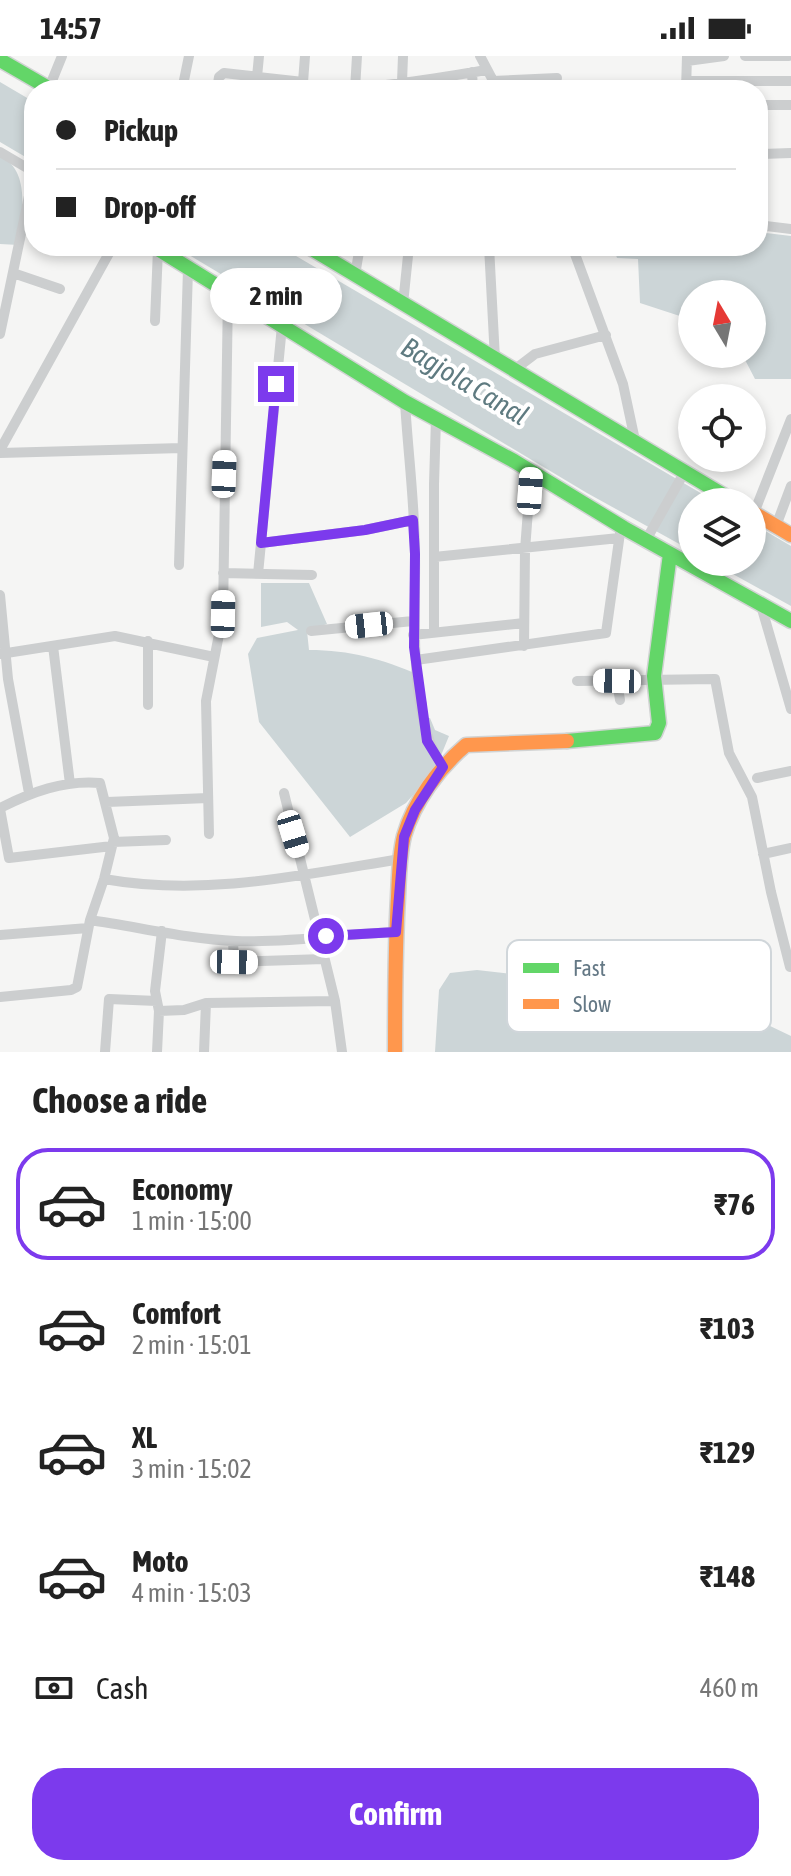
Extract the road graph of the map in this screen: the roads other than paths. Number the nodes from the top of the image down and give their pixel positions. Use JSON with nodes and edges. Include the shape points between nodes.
{"nodes":[{"id":1,"x":62,"y":56,"type":"edge"},
{"id":2,"x":189,"y":56,"type":"edge"},
{"id":3,"x":259,"y":56,"type":"edge"},
{"id":4,"x":305,"y":56,"type":"edge"},
{"id":5,"x":357,"y":56,"type":"edge"},
{"id":6,"x":403,"y":56,"type":"edge"},
{"id":7,"x":480,"y":56,"type":"edge"},
{"id":8,"x":724,"y":56,"type":"edge"},
{"id":9,"x":745,"y":56,"type":"edge"},
{"id":10,"x":789,"y":56,"type":"edge"},
{"id":11,"x":687,"y":58,"type":"edge"},
{"id":12,"x":0,"y":60,"type":"edge"},
{"id":13,"x":472,"y":72,"type":"junction"},
{"id":14,"x":257,"y":77,"type":"junction"},
{"id":15,"x":557,"y":78,"type":"dead end"},
{"id":16,"x":34,"y":80,"type":"edge"},
{"id":17,"x":53,"y":80,"type":"edge"},
{"id":18,"x":184,"y":80,"type":"edge"},
{"id":19,"x":219,"y":80,"type":"edge"},
{"id":20,"x":285,"y":80,"type":"edge"},
{"id":21,"x":303,"y":80,"type":"edge"},
{"id":22,"x":356,"y":80,"type":"edge"},
{"id":23,"x":402,"y":80,"type":"edge"},
{"id":24,"x":437,"y":80,"type":"edge"},
{"id":25,"x":472,"y":80,"type":"edge"},
{"id":26,"x":493,"y":80,"type":"edge"},
{"id":27,"x":686,"y":80,"type":"edge"},
{"id":28,"x":791,"y":81,"type":"edge"},
{"id":29,"x":768,"y":82,"type":"edge"},
{"id":30,"x":768,"y":105,"type":"edge"},
{"id":31,"x":791,"y":105,"type":"edge"},
{"id":32,"x":0,"y":152,"type":"edge"},
{"id":33,"x":791,"y":153,"type":"edge"},
{"id":34,"x":768,"y":154,"type":"edge"},
{"id":35,"x":24,"y":166,"type":"edge"},
{"id":36,"x":24,"y":220,"type":"edge"},
{"id":37,"x":768,"y":226,"type":"edge"},
{"id":38,"x":791,"y":229,"type":"edge"},
{"id":39,"x":108,"y":256,"type":"edge"},
{"id":40,"x":155,"y":256,"type":"edge"},
{"id":41,"x":168,"y":256,"type":"edge"},
{"id":42,"x":324,"y":256,"type":"edge"},
{"id":43,"x":358,"y":256,"type":"edge"},
{"id":44,"x":408,"y":256,"type":"edge"},
{"id":45,"x":490,"y":256,"type":"edge"},
{"id":46,"x":576,"y":256,"type":"edge"},
{"id":47,"x":188,"y":269,"type":"junction"},
{"id":48,"x":13,"y":273,"type":"junction"},
{"id":49,"x":355,"y":275,"type":"junction"},
{"id":50,"x":60,"y":289,"type":"dead end"},
{"id":51,"x":228,"y":293,"type":"junction"},
{"id":52,"x":403,"y":304,"type":"junction"},
{"id":53,"x":155,"y":321,"type":"dead end"},
{"id":54,"x":282,"y":326,"type":"junction"},
{"id":55,"x":0,"y":334,"type":"edge"},
{"id":56,"x":606,"y":335,"type":"junction"},
{"id":57,"x":495,"y":359,"type":"junction"},
{"id":58,"x":514,"y":370,"type":"junction"},
{"id":59,"x":405,"y":402,"type":"junction"},
{"id":60,"x":436,"y":419,"type":"junction"},
{"id":61,"x":791,"y":419,"type":"edge"},
{"id":62,"x":636,"y":445,"type":"junction"},
{"id":63,"x":182,"y":448,"type":"junction"},
{"id":64,"x":0,"y":452,"type":"edge"},
{"id":65,"x":531,"y":471,"type":"junction"},
{"id":66,"x":684,"y":473,"type":"junction"},
{"id":67,"x":791,"y":486,"type":"edge"},
{"id":68,"x":710,"y":488,"type":"edge"},
{"id":69,"x":763,"y":488,"type":"edge"},
{"id":70,"x":413,"y":520,"type":"junction"},
{"id":71,"x":766,"y":520,"type":"edge"},
{"id":72,"x":776,"y":526,"type":"junction"},
{"id":73,"x":620,"y":532,"type":"junction"},
{"id":74,"x":791,"y":535,"type":"edge"},
{"id":75,"x":646,"y":540,"type":"junction"},
{"id":76,"x":261,"y":543,"type":"junction"},
{"id":77,"x":525,"y":548,"type":"junction"},
{"id":78,"x":670,"y":554,"type":"junction"},
{"id":79,"x":434,"y":557,"type":"junction"},
{"id":80,"x":179,"y":565,"type":"dead end"},
{"id":81,"x":223,"y":573,"type":"junction"},
{"id":82,"x":258,"y":574,"type":"junction"},
{"id":83,"x":312,"y":575,"type":"dead end"},
{"id":84,"x":0,"y":595,"type":"edge"},
{"id":85,"x":760,"y":602,"type":"junction"},
{"id":86,"x":413,"y":621,"type":"junction"},
{"id":87,"x":791,"y":621,"type":"edge"},
{"id":88,"x":524,"y":623,"type":"junction"},
{"id":89,"x":311,"y":631,"type":"dead end"},
{"id":90,"x":434,"y":633,"type":"junction"},
{"id":91,"x":413,"y":635,"type":"junction"},
{"id":92,"x":148,"y":641,"type":"junction"},
{"id":93,"x":53,"y":646,"type":"junction"},
{"id":94,"x":524,"y":646,"type":"junction"},
{"id":95,"x":2,"y":654,"type":"edge"},
{"id":96,"x":214,"y":657,"type":"junction"},
{"id":97,"x":416,"y":660,"type":"junction"},
{"id":98,"x":654,"y":680,"type":"junction"},
{"id":99,"x":577,"y":681,"type":"dead end"},
{"id":100,"x":617,"y":681,"type":"junction"},
{"id":101,"x":620,"y":700,"type":"dead end"},
{"id":102,"x":148,"y":705,"type":"dead end"},
{"id":103,"x":791,"y":709,"type":"edge"},
{"id":104,"x":443,"y":767,"type":"junction"},
{"id":105,"x":791,"y":771,"type":"edge"},
{"id":106,"x":757,"y":778,"type":"dead end"},
{"id":107,"x":70,"y":784,"type":"junction"},
{"id":108,"x":29,"y":793,"type":"junction"},
{"id":109,"x":284,"y":793,"type":"dead end"},
{"id":110,"x":208,"y":798,"type":"junction"},
{"id":111,"x":107,"y":802,"type":"junction"},
{"id":112,"x":0,"y":809,"type":"edge"},
{"id":113,"x":209,"y":834,"type":"dead end"},
{"id":114,"x":166,"y":840,"type":"dead end"},
{"id":115,"x":113,"y":844,"type":"junction"},
{"id":116,"x":791,"y":848,"type":"edge"},
{"id":117,"x":763,"y":854,"type":"junction"},
{"id":118,"x":400,"y":859,"type":"junction"},
{"id":119,"x":305,"y":875,"type":"junction"},
{"id":120,"x":104,"y":879,"type":"junction"},
{"id":121,"x":89,"y":924,"type":"junction"},
{"id":122,"x":162,"y":931,"type":"junction"},
{"id":123,"x":396,"y":932,"type":"junction"},
{"id":124,"x":0,"y":935,"type":"edge"},
{"id":125,"x":318,"y":937,"type":"junction"},
{"id":126,"x":233,"y":941,"type":"junction"},
{"id":127,"x":788,"y":945,"type":"edge"},
{"id":128,"x":324,"y":959,"type":"junction"},
{"id":129,"x":790,"y":967,"type":"edge"},
{"id":130,"x":0,"y":997,"type":"edge"},
{"id":131,"x":335,"y":1001,"type":"junction"},
{"id":132,"x":206,"y":1003,"type":"junction"},
{"id":133,"x":158,"y":1006,"type":"junction"},
{"id":134,"x":105,"y":1052,"type":"edge"},
{"id":135,"x":157,"y":1052,"type":"edge"},
{"id":136,"x":204,"y":1052,"type":"edge"},
{"id":137,"x":342,"y":1052,"type":"edge"},
{"id":138,"x":395,"y":1052,"type":"edge"}],
"edges":[{"from":1,"to":17,"type":"street"},
{"from":2,"to":18,"type":"street"},
{"from":3,"to":14,"type":"street"},
{"from":4,"to":21,"type":"street"},
{"from":5,"to":22,"type":"street"},
{"from":6,"to":23,"type":"street"},
{"from":7,"to":26,"type":"street"},
{"from":8,"to":11,"type":"street"},
{"from":9,"to":10,"type":"street"},
{"from":11,"to":27,"type":"street"},
{"from":12,"to":16,"type":"street"},
{"from":13,"to":24,"type":"street"},
{"from":13,"to":25,"type":"street"},
{"from":13,"to":26,"type":"street"},
{"from":14,"to":19,"type":"street","via":[[224,73]]},
{"from":14,"to":20,"type":"street"},
{"from":15,"to":26,"type":"street"},
{"from":28,"to":29,"type":"street"},
{"from":30,"to":31,"type":"street"},
{"from":32,"to":35,"type":"street"},
{"from":33,"to":34,"type":"street"},
{"from":36,"to":48,"type":"street"},
{"from":37,"to":38,"type":"street"},
{"from":39,"to":64,"type":"street"},
{"from":40,"to":53,"type":"street"},
{"from":41,"to":47,"type":"street"},
{"from":42,"to":49,"type":"street"},
{"from":43,"to":49,"type":"street"},
{"from":44,"to":52,"type":"street"},
{"from":45,"to":57,"type":"street"},
{"from":46,"to":56,"type":"street"},
{"from":47,"to":51,"type":"street"},
{"from":47,"to":63,"type":"street"},
{"from":48,"to":50,"type":"street"},
{"from":48,"to":55,"type":"street"},
{"from":49,"to":52,"type":"street"},
{"from":51,"to":54,"type":"street"},
{"from":51,"to":81,"type":"street"},
{"from":52,"to":57,"type":"street"},
{"from":54,"to":59,"type":"street"},
{"from":54,"to":76,"type":"street"},
{"from":56,"to":58,"type":"street","via":[[535,354]]},
{"from":56,"to":62,"type":"street"},
{"from":57,"to":58,"type":"street"},
{"from":58,"to":62,"type":"street"},
{"from":59,"to":60,"type":"street"},
{"from":59,"to":70,"type":"street"},
{"from":60,"to":65,"type":"street"},
{"from":60,"to":79,"type":"street"},
{"from":61,"to":69,"type":"street"},
{"from":62,"to":66,"type":"street"},
{"from":63,"to":64,"type":"street"},
{"from":63,"to":80,"type":"street"},
{"from":65,"to":73,"type":"street"},
{"from":65,"to":77,"type":"street"},
{"from":66,"to":68,"type":"street"},
{"from":66,"to":75,"type":"street"},
{"from":67,"to":72,"type":"street"},
{"from":70,"to":76,"type":"street"},
{"from":70,"to":86,"type":"street"},
{"from":71,"to":72,"type":"street"},
{"from":72,"to":74,"type":"street"},
{"from":73,"to":75,"type":"street"},
{"from":73,"to":77,"type":"street"},
{"from":73,"to":94,"type":"street","via":[[606,633]]},
{"from":75,"to":78,"type":"street"},
{"from":76,"to":82,"type":"street"},
{"from":77,"to":79,"type":"street"},
{"from":77,"to":88,"type":"street"},
{"from":78,"to":85,"type":"street"},
{"from":78,"to":98,"type":"street"},
{"from":79,"to":90,"type":"street"},
{"from":81,"to":82,"type":"street"},
{"from":81,"to":96,"type":"street","via":[[222,620]]},
{"from":82,"to":83,"type":"street"},
{"from":84,"to":95,"type":"street"},
{"from":85,"to":87,"type":"street"},
{"from":85,"to":103,"type":"street"},
{"from":86,"to":89,"type":"street"},
{"from":86,"to":91,"type":"street"},
{"from":88,"to":90,"type":"street"},
{"from":88,"to":94,"type":"street"},
{"from":90,"to":91,"type":"street"},
{"from":91,"to":97,"type":"street"},
{"from":92,"to":93,"type":"street","via":[[115,636]]},
{"from":92,"to":96,"type":"street"},
{"from":92,"to":102,"type":"street"},
{"from":93,"to":95,"type":"street"},
{"from":93,"to":107,"type":"street"},
{"from":94,"to":97,"type":"street"},
{"from":95,"to":108,"type":"street"},
{"from":96,"to":110,"type":"street","via":[[206,701]]},
{"from":97,"to":104,"type":"street","via":[[427,741]]},
{"from":98,"to":100,"type":"street"},
{"from":98,"to":104,"type":"street","via":[[659,723],[655,733],[471,744]]},
{"from":98,"to":117,"type":"street","via":[[715,679],[729,753],[752,797]]},
{"from":99,"to":100,"type":"street"},
{"from":100,"to":101,"type":"street"},
{"from":104,"to":118,"type":"street","via":[[408,825]]},
{"from":105,"to":106,"type":"street"},
{"from":107,"to":108,"type":"street"},
{"from":107,"to":111,"type":"street","via":[[100,783]]},
{"from":108,"to":112,"type":"street"},
{"from":109,"to":119,"type":"street"},
{"from":110,"to":111,"type":"street"},
{"from":110,"to":113,"type":"street"},
{"from":111,"to":115,"type":"street"},
{"from":112,"to":115,"type":"street","via":[[9,858]]},
{"from":114,"to":115,"type":"street"},
{"from":115,"to":120,"type":"street"},
{"from":116,"to":117,"type":"street"},
{"from":117,"to":127,"type":"street"},
{"from":118,"to":119,"type":"street"},
{"from":118,"to":123,"type":"street"},
{"from":119,"to":120,"type":"street","via":[[209,887]]},
{"from":119,"to":125,"type":"street"},
{"from":120,"to":121,"type":"street"},
{"from":121,"to":122,"type":"street"},
{"from":121,"to":124,"type":"street"},
{"from":121,"to":130,"type":"street","via":[[75,989]]},
{"from":122,"to":126,"type":"street"},
{"from":122,"to":133,"type":"street"},
{"from":123,"to":125,"type":"street"},
{"from":123,"to":138,"type":"street"},
{"from":125,"to":126,"type":"street"},
{"from":125,"to":128,"type":"street"},
{"from":126,"to":128,"type":"street","via":[[234,962]]},
{"from":127,"to":129,"type":"street"},
{"from":128,"to":131,"type":"street"},
{"from":131,"to":132,"type":"street"},
{"from":131,"to":137,"type":"street"},
{"from":132,"to":133,"type":"street","via":[[184,1010]]},
{"from":132,"to":136,"type":"street"},
{"from":133,"to":134,"type":"street","via":[[109,999]]},
{"from":133,"to":135,"type":"street"}]}
